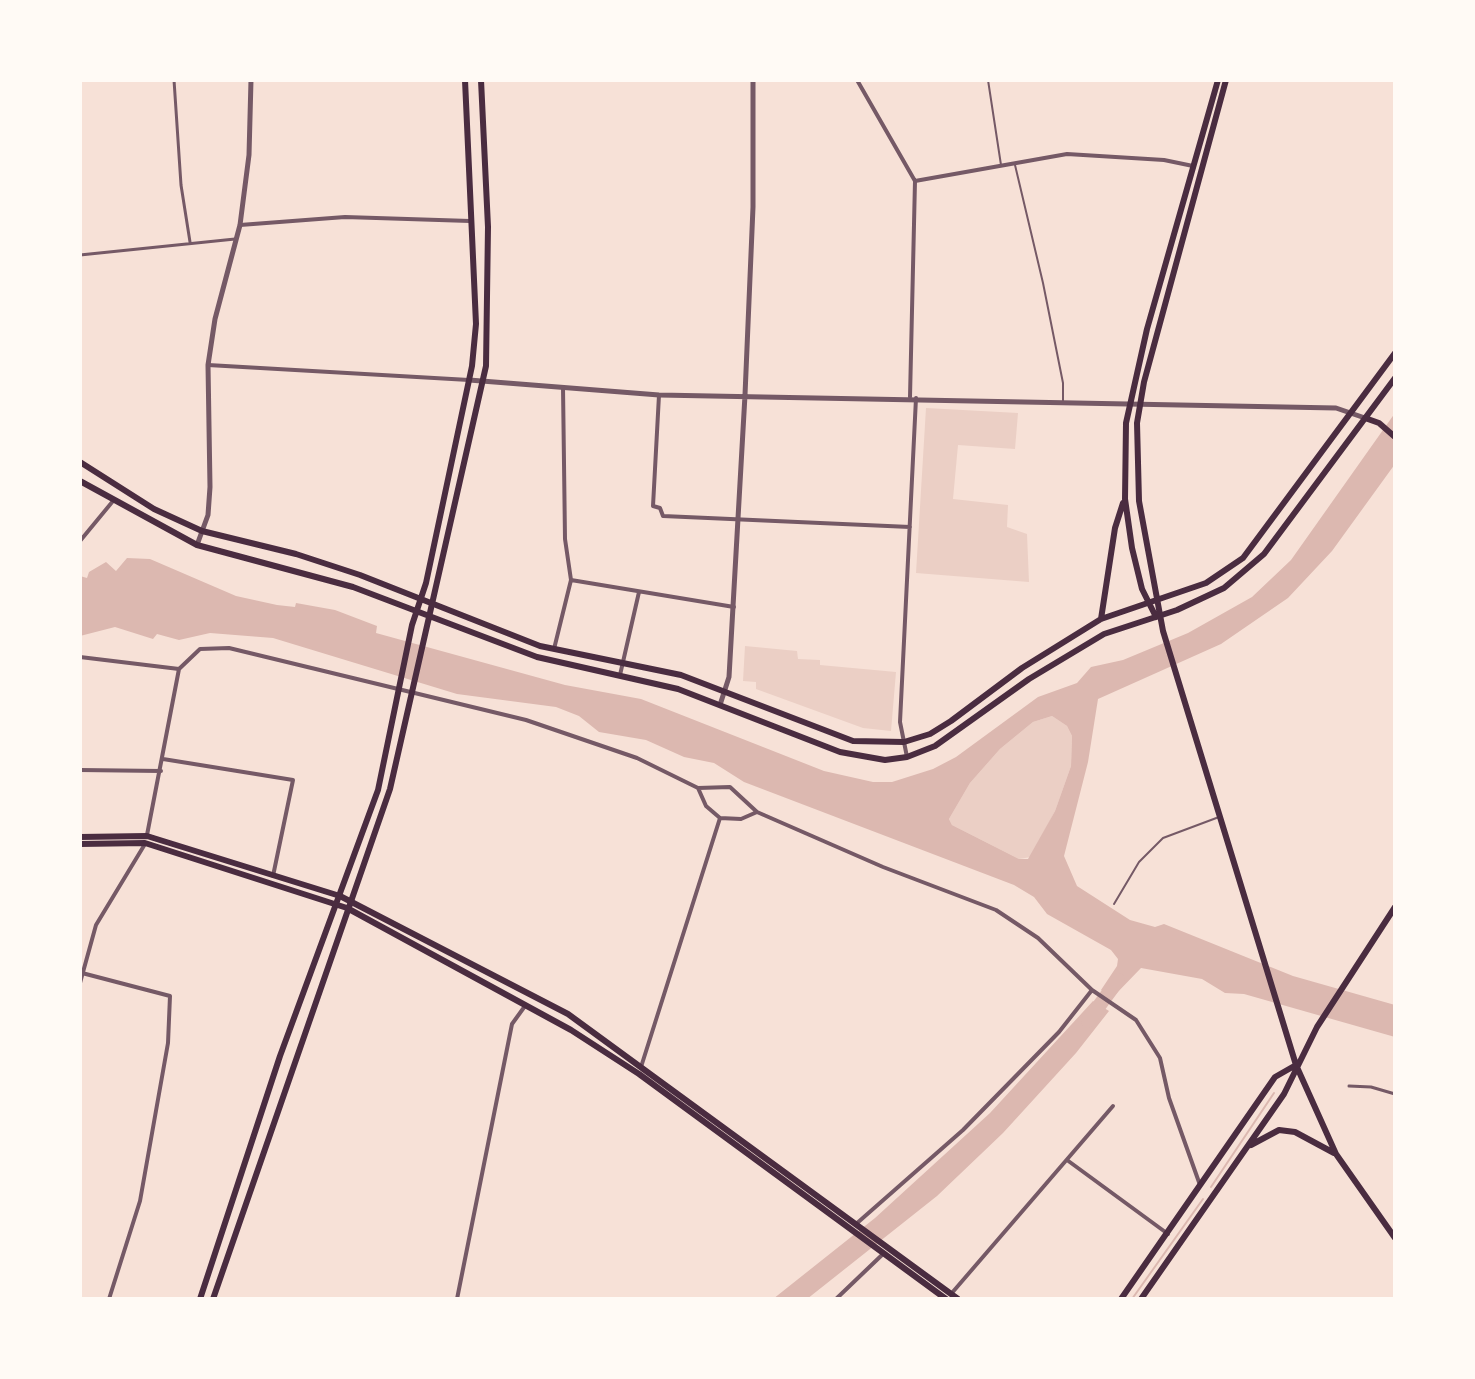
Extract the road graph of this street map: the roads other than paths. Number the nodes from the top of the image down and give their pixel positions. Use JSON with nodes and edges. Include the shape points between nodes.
{"nodes":[{"id":1,"x":174,"y":80,"type":"edge"},
{"id":2,"x":251,"y":80,"type":"edge"},
{"id":3,"x":465,"y":80,"type":"edge"},
{"id":4,"x":481,"y":80,"type":"edge"},
{"id":5,"x":753,"y":80,"type":"edge"},
{"id":6,"x":857,"y":80,"type":"edge"},
{"id":7,"x":988,"y":80,"type":"edge"},
{"id":8,"x":1218,"y":80,"type":"edge"},
{"id":9,"x":1226,"y":80,"type":"edge"},
{"id":10,"x":1015,"y":164,"type":"junction"},
{"id":11,"x":1001,"y":166,"type":"junction"},
{"id":12,"x":1195,"y":167,"type":"junction"},
{"id":13,"x":915,"y":181,"type":"junction"},
{"id":14,"x":472,"y":222,"type":"junction"},
{"id":15,"x":240,"y":225,"type":"junction"},
{"id":16,"x":238,"y":239,"type":"junction"},
{"id":17,"x":190,"y":242,"type":"junction"},
{"id":18,"x":80,"y":255,"type":"edge"},
{"id":19,"x":1395,"y":353,"type":"edge"},
{"id":20,"x":208,"y":365,"type":"junction"},
{"id":21,"x":1395,"y":378,"type":"edge"},
{"id":22,"x":469,"y":380,"type":"junction"},
{"id":23,"x":483,"y":381,"type":"junction"},
{"id":24,"x":563,"y":387,"type":"junction"},
{"id":25,"x":659,"y":395,"type":"junction"},
{"id":26,"x":745,"y":395,"type":"junction"},
{"id":27,"x":913,"y":397,"type":"junction"},
{"id":28,"x":1063,"y":404,"type":"junction"},
{"id":29,"x":1129,"y":404,"type":"junction"},
{"id":30,"x":1140,"y":405,"type":"junction"},
{"id":31,"x":1350,"y":413,"type":"junction"},
{"id":32,"x":1365,"y":418,"type":"junction"},
{"id":33,"x":1395,"y":437,"type":"edge"},
{"id":34,"x":80,"y":462,"type":"edge"},
{"id":35,"x":80,"y":481,"type":"edge"},
{"id":36,"x":1125,"y":499,"type":"junction"},
{"id":37,"x":113,"y":501,"type":"junction"},
{"id":38,"x":739,"y":518,"type":"junction"},
{"id":39,"x":910,"y":527,"type":"junction"},
{"id":40,"x":202,"y":531,"type":"junction"},
{"id":41,"x":80,"y":541,"type":"edge"},
{"id":42,"x":197,"y":545,"type":"junction"},
{"id":43,"x":571,"y":580,"type":"junction"},
{"id":44,"x":639,"y":592,"type":"junction"},
{"id":45,"x":420,"y":598,"type":"junction"},
{"id":46,"x":1159,"y":599,"type":"junction"},
{"id":47,"x":1148,"y":602,"type":"junction"},
{"id":48,"x":433,"y":603,"type":"junction"},
{"id":49,"x":734,"y":607,"type":"junction"},
{"id":50,"x":416,"y":610,"type":"junction"},
{"id":51,"x":431,"y":615,"type":"junction"},
{"id":52,"x":1158,"y":616,"type":"junction"},
{"id":53,"x":1101,"y":619,"type":"junction"},
{"id":54,"x":554,"y":649,"type":"junction"},
{"id":55,"x":80,"y":657,"type":"edge"},
{"id":56,"x":622,"y":664,"type":"junction"},
{"id":57,"x":179,"y":669,"type":"junction"},
{"id":58,"x":620,"y":675,"type":"junction"},
{"id":59,"x":725,"y":691,"type":"junction"},
{"id":60,"x":720,"y":705,"type":"junction"},
{"id":61,"x":904,"y":742,"type":"junction"},
{"id":62,"x":907,"y":757,"type":"junction"},
{"id":63,"x":163,"y":759,"type":"junction"},
{"id":64,"x":80,"y":770,"type":"edge"},
{"id":65,"x":161,"y":771,"type":"junction"},
{"id":66,"x":698,"y":788,"type":"junction"},
{"id":67,"x":757,"y":812,"type":"junction"},
{"id":68,"x":1220,"y":817,"type":"junction"},
{"id":69,"x":720,"y":818,"type":"junction"},
{"id":70,"x":80,"y":837,"type":"edge"},
{"id":71,"x":146,"y":840,"type":"junction"},
{"id":72,"x":80,"y":844,"type":"edge"},
{"id":73,"x":273,"y":876,"type":"junction"},
{"id":74,"x":338,"y":900,"type":"junction"},
{"id":75,"x":348,"y":904,"type":"junction"},
{"id":76,"x":1114,"y":904,"type":"dead end"},
{"id":77,"x":1395,"y":907,"type":"edge"},
{"id":78,"x":82,"y":973,"type":"edge"},
{"id":79,"x":80,"y":983,"type":"edge"},
{"id":80,"x":1092,"y":990,"type":"junction"},
{"id":81,"x":525,"y":1006,"type":"junction"},
{"id":82,"x":1296,"y":1065,"type":"junction"},
{"id":83,"x":640,"y":1070,"type":"junction"},
{"id":84,"x":1349,"y":1086,"type":"dead end"},
{"id":85,"x":1395,"y":1094,"type":"edge"},
{"id":86,"x":1113,"y":1106,"type":"dead end"},
{"id":87,"x":1248,"y":1147,"type":"junction"},
{"id":88,"x":1336,"y":1154,"type":"junction"},
{"id":89,"x":1067,"y":1160,"type":"junction"},
{"id":90,"x":1201,"y":1188,"type":"junction"},
{"id":91,"x":1213,"y":1197,"type":"junction"},
{"id":92,"x":852,"y":1227,"type":"junction"},
{"id":93,"x":1168,"y":1234,"type":"junction"},
{"id":94,"x":1395,"y":1238,"type":"edge"},
{"id":95,"x":879,"y":1247,"type":"junction"},
{"id":96,"x":883,"y":1254,"type":"junction"},
{"id":97,"x":948,"y":1297,"type":"edge"},
{"id":98,"x":109,"y":1299,"type":"edge"},
{"id":99,"x":200,"y":1299,"type":"edge"},
{"id":100,"x":213,"y":1299,"type":"edge"},
{"id":101,"x":457,"y":1299,"type":"edge"},
{"id":102,"x":836,"y":1299,"type":"edge"},
{"id":103,"x":958,"y":1299,"type":"edge"},
{"id":104,"x":1121,"y":1299,"type":"edge"},
{"id":105,"x":1141,"y":1299,"type":"edge"}],
"edges":[{"from":1,"to":17,"type":"street"},
{"from":2,"to":15,"type":"street"},
{"from":3,"to":14,"type":"main road"},
{"from":4,"to":23,"type":"main road","via":[[488,227]]},
{"from":5,"to":26,"type":"street"},
{"from":6,"to":13,"type":"street"},
{"from":7,"to":11,"type":"lane"},
{"from":8,"to":12,"type":"main road"},
{"from":9,"to":30,"type":"main road"},
{"from":10,"to":11,"type":"street"},
{"from":10,"to":12,"type":"street","via":[[1096,154]]},
{"from":10,"to":28,"type":"lane"},
{"from":11,"to":13,"type":"street"},
{"from":12,"to":29,"type":"main road"},
{"from":13,"to":27,"type":"street"},
{"from":14,"to":15,"type":"street","via":[[345,217]]},
{"from":14,"to":22,"type":"main road","via":[[476,324]]},
{"from":15,"to":16,"type":"street"},
{"from":16,"to":17,"type":"street"},
{"from":16,"to":20,"type":"street"},
{"from":17,"to":18,"type":"street"},
{"from":19,"to":31,"type":"main road"},
{"from":20,"to":22,"type":"street"},
{"from":20,"to":40,"type":"street","via":[[210,487]]},
{"from":21,"to":32,"type":"main road"},
{"from":22,"to":23,"type":"street"},
{"from":22,"to":45,"type":"main road"},
{"from":23,"to":24,"type":"street"},
{"from":23,"to":48,"type":"main road"},
{"from":24,"to":25,"type":"street"},
{"from":24,"to":43,"type":"street","via":[[565,539]]},
{"from":25,"to":26,"type":"street"},
{"from":25,"to":38,"type":"street","via":[[653,506],[663,516]]},
{"from":26,"to":27,"type":"street"},
{"from":26,"to":38,"type":"street"},
{"from":27,"to":28,"type":"street"},
{"from":27,"to":39,"type":"street"},
{"from":28,"to":29,"type":"street"},
{"from":29,"to":30,"type":"street"},
{"from":29,"to":36,"type":"main road"},
{"from":30,"to":31,"type":"street","via":[[1336,408]]},
{"from":30,"to":46,"type":"main road","via":[[1138,490]]},
{"from":31,"to":32,"type":"street"},
{"from":31,"to":46,"type":"main road","via":[[1243,558],[1206,583]]},
{"from":32,"to":33,"type":"main road"},
{"from":32,"to":52,"type":"main road","via":[[1250,568],[1205,599]]},
{"from":34,"to":40,"type":"main road","via":[[154,509]]},
{"from":35,"to":37,"type":"main road"},
{"from":36,"to":47,"type":"main road"},
{"from":36,"to":53,"type":"main road","via":[[1115,528]]},
{"from":37,"to":41,"type":"street"},
{"from":37,"to":42,"type":"main road"},
{"from":38,"to":39,"type":"street"},
{"from":38,"to":49,"type":"street"},
{"from":39,"to":61,"type":"street","via":[[900,722]]},
{"from":40,"to":42,"type":"street"},
{"from":40,"to":45,"type":"main road","via":[[296,554]]},
{"from":42,"to":50,"type":"main road","via":[[353,587]]},
{"from":43,"to":44,"type":"street"},
{"from":43,"to":54,"type":"street"},
{"from":44,"to":49,"type":"street"},
{"from":44,"to":56,"type":"street"},
{"from":45,"to":48,"type":"main road"},
{"from":45,"to":50,"type":"main road"},
{"from":46,"to":47,"type":"main road"},
{"from":46,"to":52,"type":"main road"},
{"from":47,"to":52,"type":"main road"},
{"from":47,"to":53,"type":"main road"},
{"from":48,"to":51,"type":"main road"},
{"from":48,"to":54,"type":"main road"},
{"from":49,"to":59,"type":"street"},
{"from":50,"to":51,"type":"main road"},
{"from":50,"to":74,"type":"main road","via":[[378,790]]},
{"from":51,"to":58,"type":"main road","via":[[537,657]]},
{"from":51,"to":75,"type":"main road","via":[[390,789]]},
{"from":52,"to":62,"type":"main road","via":[[1104,634],[935,746]]},
{"from":52,"to":68,"type":"main road"},
{"from":53,"to":61,"type":"main road","via":[[951,721]]},
{"from":54,"to":56,"type":"main road"},
{"from":55,"to":57,"type":"street"},
{"from":56,"to":58,"type":"street"},
{"from":56,"to":59,"type":"main road","via":[[681,675]]},
{"from":57,"to":63,"type":"street"},
{"from":57,"to":66,"type":"street","via":[[200,649],[229,648],[526,720],[637,758]]},
{"from":58,"to":60,"type":"main road"},
{"from":59,"to":60,"type":"street"},
{"from":59,"to":61,"type":"main road","via":[[853,741]]},
{"from":60,"to":62,"type":"main road","via":[[840,752],[885,760]]},
{"from":61,"to":62,"type":"street"},
{"from":63,"to":65,"type":"street"},
{"from":63,"to":73,"type":"street","via":[[293,780]]},
{"from":64,"to":65,"type":"street"},
{"from":65,"to":71,"type":"street"},
{"from":66,"to":67,"type":"street","via":[[730,787]]},
{"from":66,"to":69,"type":"street","via":[[706,806]]},
{"from":67,"to":69,"type":"street","via":[[741,819]]},
{"from":67,"to":80,"type":"street","via":[[1013,919]]},
{"from":68,"to":76,"type":"lane","via":[[1163,838],[1139,862]]},
{"from":68,"to":82,"type":"main road"},
{"from":69,"to":83,"type":"street"},
{"from":70,"to":71,"type":"main road"},
{"from":71,"to":72,"type":"main road"},
{"from":71,"to":73,"type":"main road"},
{"from":71,"to":74,"type":"main road"},
{"from":71,"to":78,"type":"street","via":[[96,925]]},
{"from":73,"to":74,"type":"main road"},
{"from":74,"to":75,"type":"main road"},
{"from":74,"to":99,"type":"main road"},
{"from":75,"to":81,"type":"main road"},
{"from":75,"to":83,"type":"main road","via":[[568,1014]]},
{"from":75,"to":100,"type":"main road"},
{"from":77,"to":82,"type":"main road"},
{"from":78,"to":79,"type":"street"},
{"from":78,"to":98,"type":"street","via":[[170,996],[168,1043],[140,1201]]},
{"from":80,"to":90,"type":"street","via":[[1136,1020],[1160,1058]]},
{"from":80,"to":92,"type":"street","via":[[1059,1032],[963,1130]]},
{"from":81,"to":83,"type":"main road"},
{"from":81,"to":101,"type":"street","via":[[512,1024]]},
{"from":82,"to":87,"type":"main road","via":[[1284,1094]]},
{"from":82,"to":88,"type":"main road"},
{"from":82,"to":90,"type":"main road","via":[[1275,1077]]},
{"from":83,"to":92,"type":"main road"},
{"from":84,"to":85,"type":"street"},
{"from":86,"to":89,"type":"street"},
{"from":87,"to":88,"type":"main road","via":[[1279,1130],[1295,1132]]},
{"from":87,"to":91,"type":"main road"},
{"from":88,"to":94,"type":"main road"},
{"from":89,"to":93,"type":"street"},
{"from":89,"to":97,"type":"street"},
{"from":90,"to":91,"type":"main road"},
{"from":90,"to":93,"type":"main road"},
{"from":91,"to":105,"type":"main road"},
{"from":92,"to":95,"type":"main road"},
{"from":93,"to":104,"type":"main road"},
{"from":95,"to":96,"type":"main road"},
{"from":95,"to":97,"type":"main road"},
{"from":96,"to":97,"type":"main road"},
{"from":96,"to":102,"type":"street"},
{"from":97,"to":103,"type":"main road"}]}
